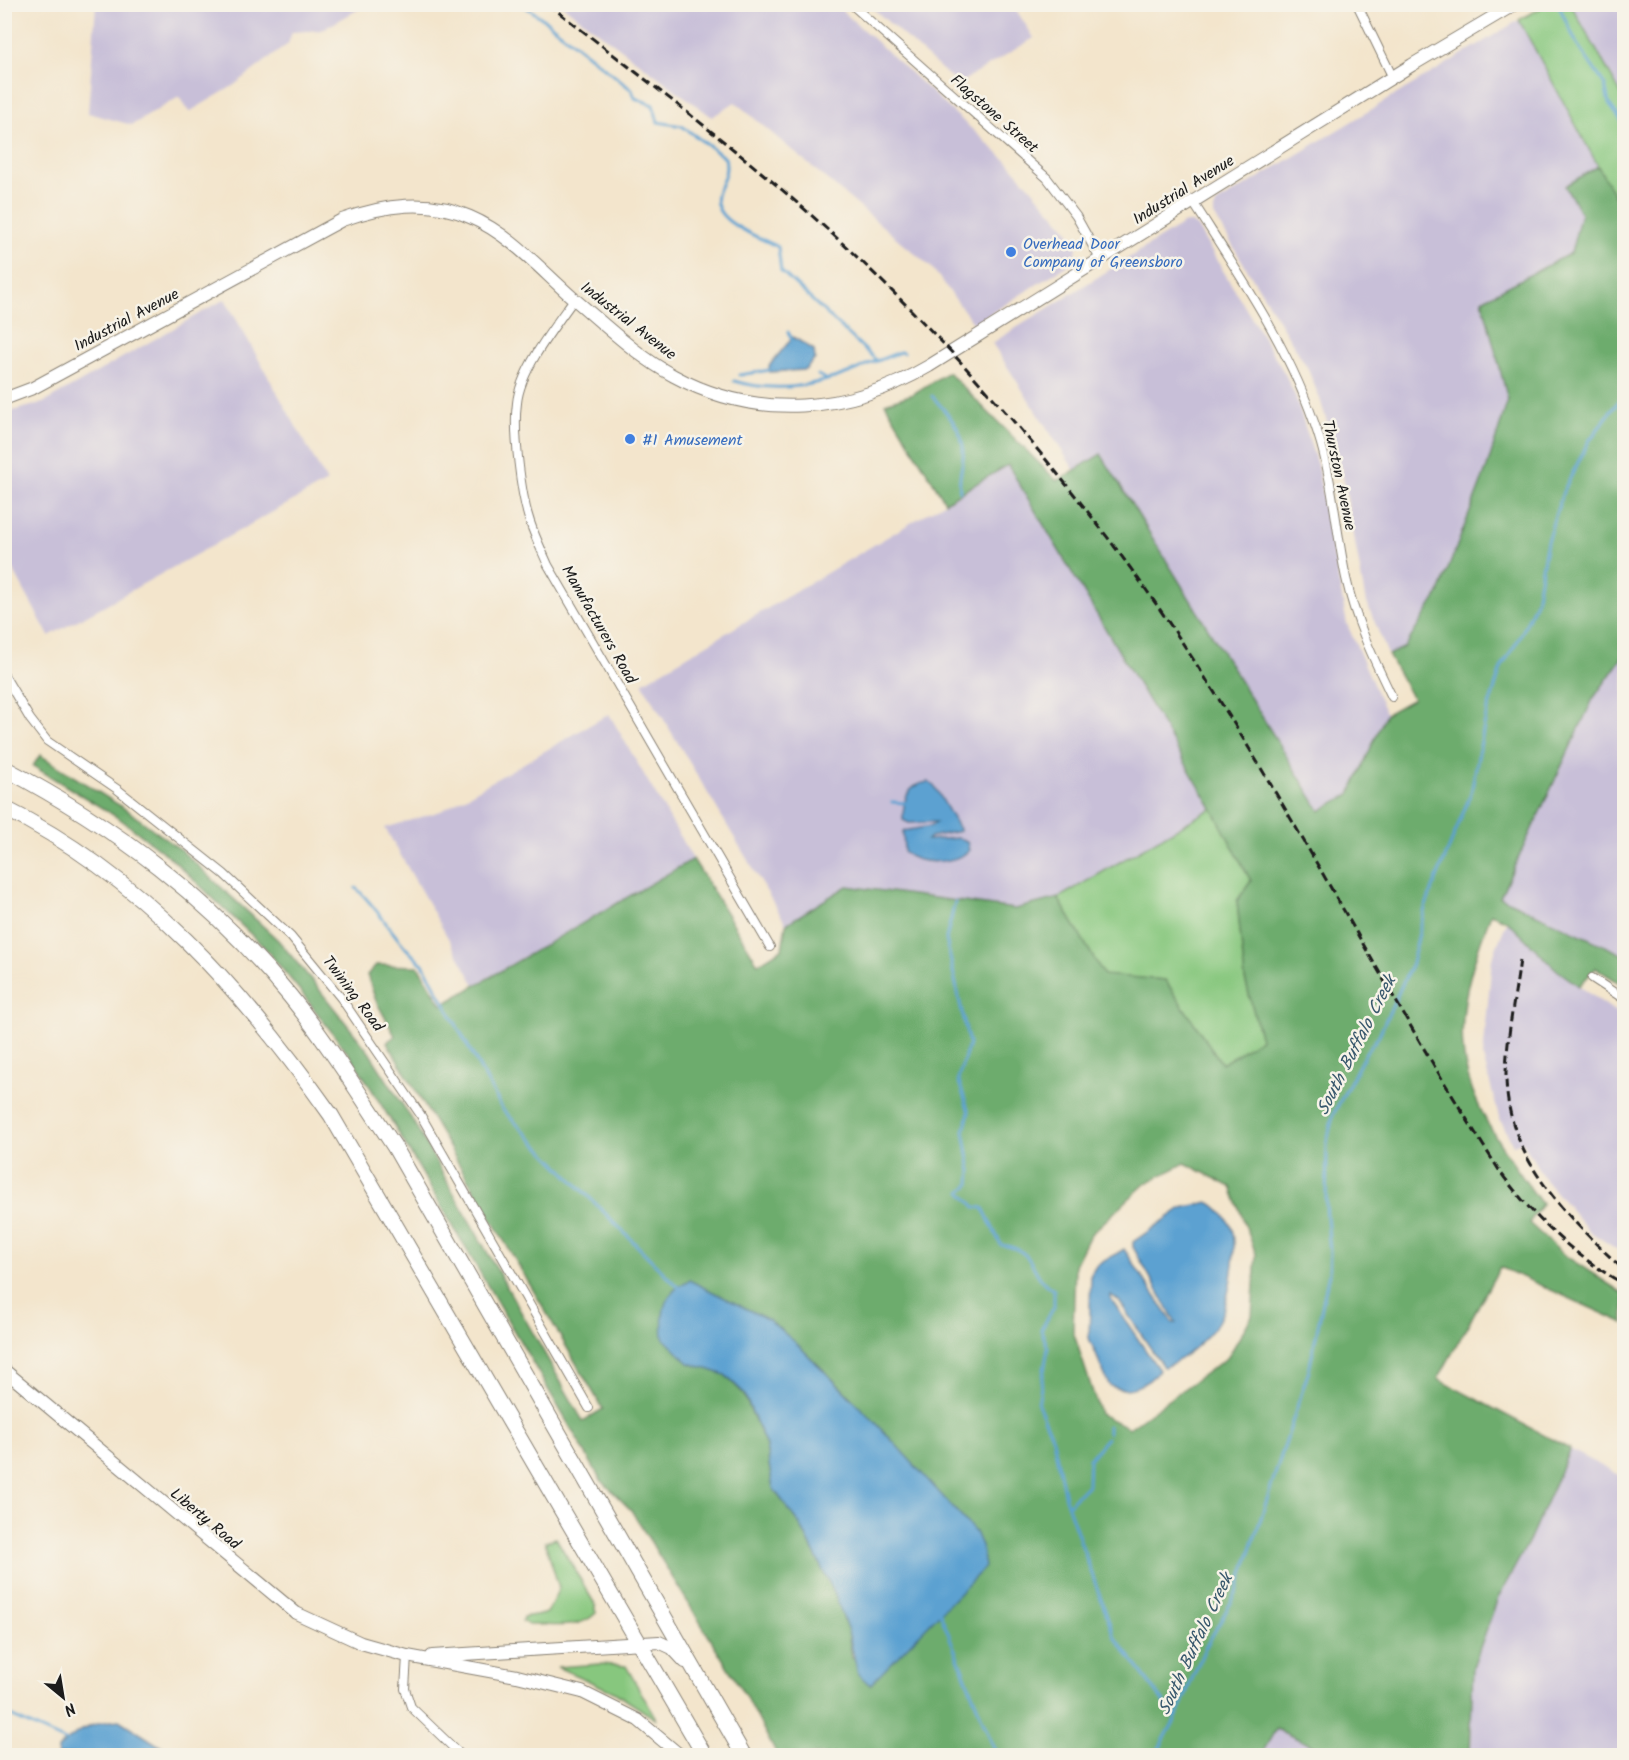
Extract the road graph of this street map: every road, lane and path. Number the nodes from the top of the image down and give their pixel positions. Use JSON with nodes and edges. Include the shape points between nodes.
{"nodes":[{"id":1,"x":852,"y":4,"type":"edge"},
{"id":2,"x":1357,"y":4,"type":"edge"},
{"id":3,"x":1515,"y":4,"type":"edge"},
{"id":4,"x":1393,"y":78,"type":"junction"},
{"id":5,"x":1193,"y":202,"type":"junction"},
{"id":6,"x":1101,"y":259,"type":"junction"},
{"id":7,"x":574,"y":299,"type":"junction"},
{"id":8,"x":4,"y":399,"type":"edge"},
{"id":9,"x":4,"y":675,"type":"edge"},
{"id":10,"x":1392,"y":697,"type":"dead end"},
{"id":11,"x":4,"y":768,"type":"edge"},
{"id":12,"x":4,"y":808,"type":"edge"},
{"id":13,"x":770,"y":947,"type":"dead end"},
{"id":14,"x":1592,"y":978,"type":"dead end"},
{"id":15,"x":1624,"y":999,"type":"edge"},
{"id":16,"x":4,"y":1370,"type":"edge"},
{"id":17,"x":589,"y":1408,"type":"dead end"},
{"id":18,"x":636,"y":1641,"type":"junction"},
{"id":19,"x":407,"y":1656,"type":"junction"},
{"id":20,"x":701,"y":1682,"type":"junction"},
{"id":21,"x":462,"y":1755,"type":"edge"},
{"id":22,"x":681,"y":1755,"type":"edge"},
{"id":23,"x":705,"y":1755,"type":"edge"},
{"id":24,"x":744,"y":1755,"type":"edge"}],
"edges":[{"from":1,"to":6,"type":"street","name":"Flagstone Street","via":[[1047,178],[1076,216]]},
{"from":2,"to":4,"type":"street"},
{"from":3,"to":4,"type":"main road","name":"Industrial Avenue"},
{"from":4,"to":5,"type":"main road","name":"Industrial Avenue"},
{"from":5,"to":6,"type":"main road","name":"Industrial Avenue"},
{"from":5,"to":10,"type":"street","name":"Thurston Avenue","via":[[1279,341],[1302,388],[1319,437],[1358,622]]},
{"from":6,"to":7,"type":"main road","name":"Industrial Avenue","via":[[902,381],[866,396],[824,405],[765,405],[701,390],[652,363]]},
{"from":7,"to":8,"type":"main road","name":"Industrial Avenue","via":[[510,242],[471,217],[442,208],[412,205],[377,208],[342,220],[33,388]]},
{"from":7,"to":13,"type":"street","name":"Manufacturers Road","via":[[534,362],[516,403],[519,454],[530,521],[548,564]]},
{"from":9,"to":17,"type":"street","name":"Twining Road","via":[[47,741],[153,816],[224,874],[291,937],[341,998],[420,1114]]},
{"from":11,"to":20,"type":"highway","via":[[123,838],[169,874],[247,947],[290,997],[394,1146]]},
{"from":12,"to":18,"type":"highway","via":[[80,853],[135,894],[216,968],[291,1058],[331,1115]]},
{"from":14,"to":15,"type":"street"},
{"from":16,"to":19,"type":"main road","name":"Liberty Road","via":[[296,1613],[361,1643]]},
{"from":18,"to":19,"type":"main road","name":"Liberty Road","via":[[477,1655]]},
{"from":18,"to":20,"type":"main road","name":"Liberty Road","via":[[658,1641],[672,1648]]},
{"from":18,"to":23,"type":"highway"},
{"from":19,"to":21,"type":"street","via":[[405,1689],[411,1707]]},
{"from":19,"to":22,"type":"main road","name":"Liberty Road","via":[[582,1692],[638,1720]]},
{"from":20,"to":24,"type":"highway"}]}
